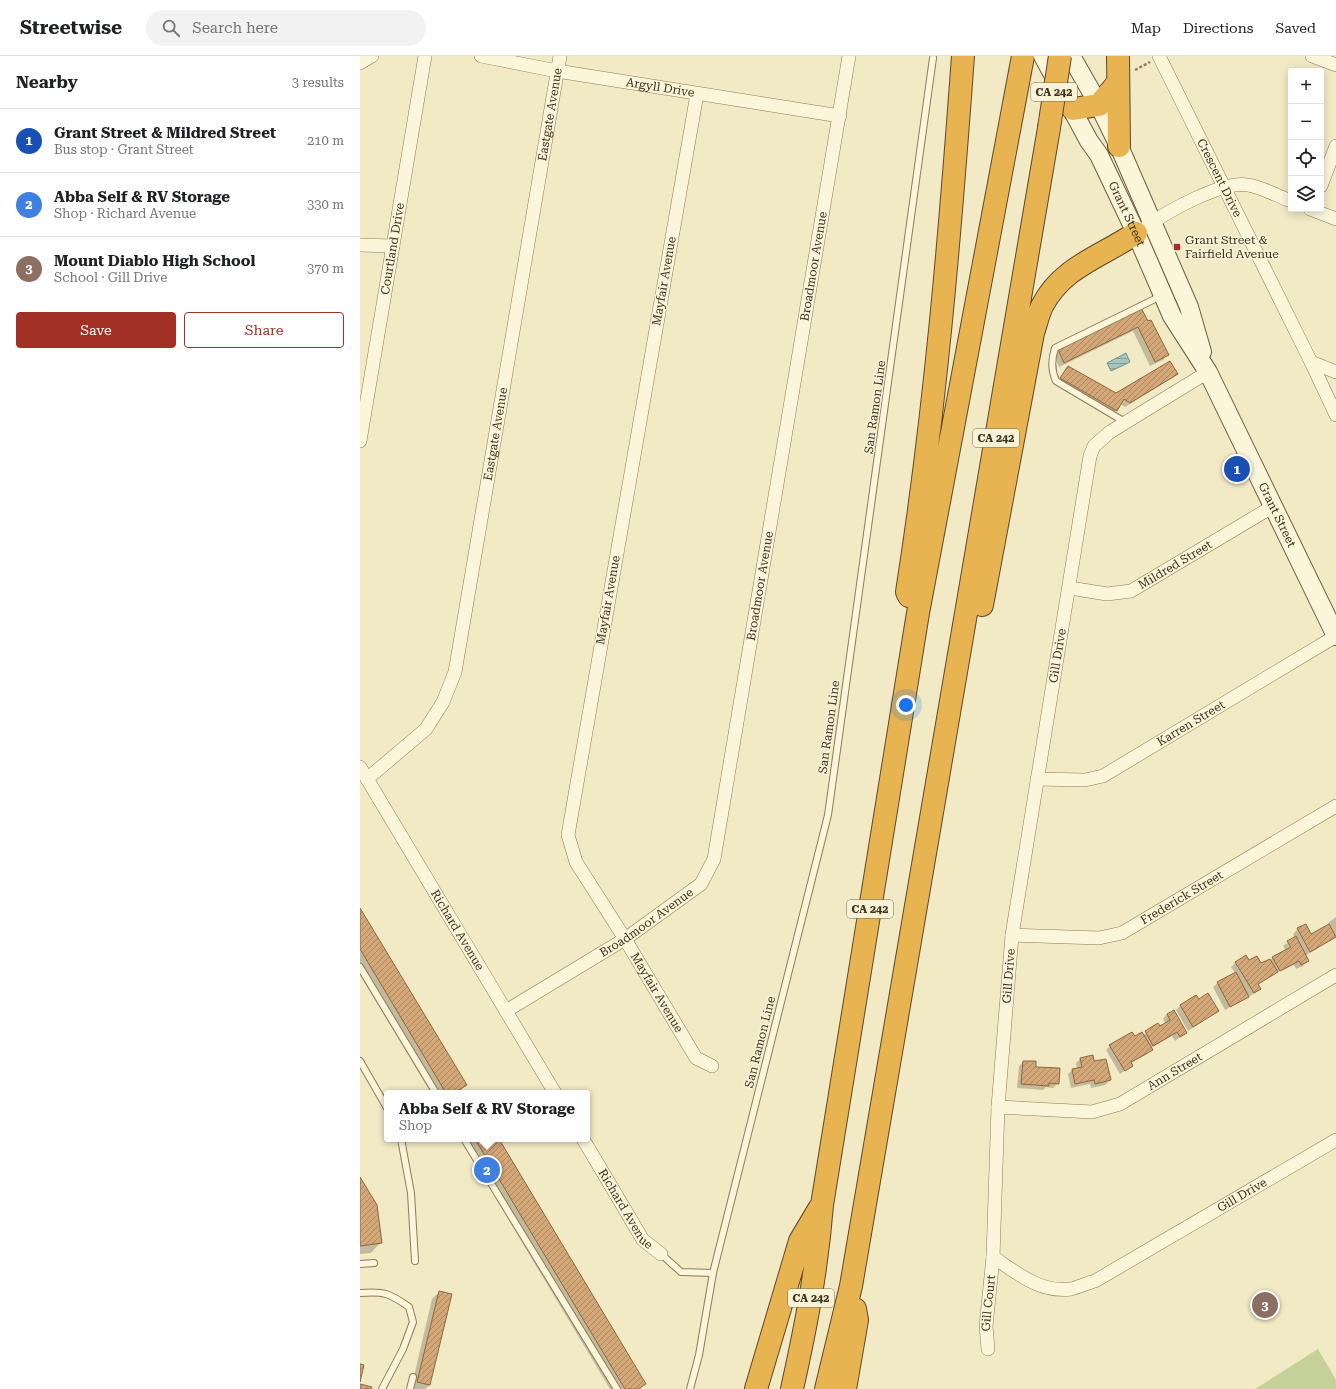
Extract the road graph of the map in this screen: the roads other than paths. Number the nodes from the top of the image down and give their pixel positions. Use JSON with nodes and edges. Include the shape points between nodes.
{"nodes":[{"id":1,"x":372,"y":56,"type":"edge"},
{"id":2,"x":425,"y":56,"type":"edge"},
{"id":3,"x":481,"y":56,"type":"edge"},
{"id":4,"x":560,"y":56,"type":"edge"},
{"id":5,"x":849,"y":56,"type":"edge"},
{"id":6,"x":963,"y":56,"type":"edge"},
{"id":7,"x":1023,"y":56,"type":"edge"},
{"id":8,"x":1043,"y":56,"type":"edge"},
{"id":9,"x":1060,"y":56,"type":"edge"},
{"id":10,"x":1071,"y":56,"type":"edge"},
{"id":11,"x":1312,"y":56,"type":"edge"},
{"id":12,"x":1159,"y":57,"type":"edge"},
{"id":13,"x":933,"y":58,"type":"dead end"},
{"id":14,"x":360,"y":63,"type":"edge"},
{"id":15,"x":1336,"y":65,"type":"edge"},
{"id":16,"x":557,"y":71,"type":"junction"},
{"id":17,"x":1117,"y":72,"type":"edge"},
{"id":18,"x":697,"y":94,"type":"junction"},
{"id":19,"x":1099,"y":104,"type":"junction"},
{"id":20,"x":1073,"y":109,"type":"junction"},
{"id":21,"x":840,"y":116,"type":"junction"},
{"id":22,"x":1118,"y":146,"type":"junction"},
{"id":23,"x":1336,"y":146,"type":"edge"},
{"id":24,"x":1324,"y":178,"type":"edge"},
{"id":25,"x":1224,"y":186,"type":"junction"},
{"id":26,"x":1288,"y":200,"type":"edge"},
{"id":27,"x":1318,"y":212,"type":"edge"},
{"id":28,"x":1336,"y":219,"type":"edge"},
{"id":29,"x":1144,"y":228,"type":"junction"},
{"id":30,"x":360,"y":245,"type":"edge"},
{"id":31,"x":393,"y":246,"type":"junction"},
{"id":32,"x":1163,"y":295,"type":"junction"},
{"id":33,"x":1311,"y":362,"type":"junction"},
{"id":34,"x":1208,"y":372,"type":"junction"},
{"id":35,"x":1336,"y":372,"type":"edge"},
{"id":36,"x":1336,"y":415,"type":"edge"},
{"id":37,"x":361,"y":421,"type":"edge"},
{"id":38,"x":1125,"y":422,"type":"junction"},
{"id":39,"x":360,"y":441,"type":"edge"},
{"id":40,"x":1272,"y":507,"type":"junction"},
{"id":41,"x":1070,"y":588,"type":"junction"},
{"id":42,"x":918,"y":613,"type":"junction"},
{"id":43,"x":1336,"y":636,"type":"edge"},
{"id":44,"x":943,"y":748,"type":"junction"},
{"id":45,"x":360,"y":767,"type":"edge"},
{"id":46,"x":367,"y":779,"type":"junction"},
{"id":47,"x":1037,"y":779,"type":"junction"},
{"id":48,"x":1336,"y":806,"type":"edge"},
{"id":49,"x":1012,"y":935,"type":"junction"},
{"id":50,"x":625,"y":939,"type":"junction"},
{"id":51,"x":360,"y":967,"type":"edge"},
{"id":52,"x":1336,"y":975,"type":"edge"},
{"id":53,"x":506,"y":1011,"type":"junction"},
{"id":54,"x":360,"y":1062,"type":"edge"},
{"id":55,"x":712,"y":1066,"type":"dead end"},
{"id":56,"x":434,"y":1090,"type":"edge"},
{"id":57,"x":553,"y":1090,"type":"edge"},
{"id":58,"x":384,"y":1103,"type":"edge"},
{"id":59,"x":998,"y":1107,"type":"junction"},
{"id":60,"x":1336,"y":1140,"type":"edge"},
{"id":61,"x":401,"y":1142,"type":"edge"},
{"id":62,"x":466,"y":1142,"type":"edge"},
{"id":63,"x":585,"y":1142,"type":"edge"},
{"id":64,"x":822,"y":1205,"type":"junction"},
{"id":65,"x":661,"y":1254,"type":"joint"},
{"id":66,"x":993,"y":1257,"type":"junction"},
{"id":67,"x":415,"y":1261,"type":"dead end"},
{"id":68,"x":374,"y":1263,"type":"dead end"},
{"id":69,"x":360,"y":1264,"type":"edge"},
{"id":70,"x":713,"y":1273,"type":"junction"},
{"id":71,"x":851,"y":1286,"type":"junction"},
{"id":72,"x":360,"y":1293,"type":"edge"},
{"id":73,"x":988,"y":1349,"type":"dead end"},
{"id":74,"x":413,"y":1378,"type":"dead end"},
{"id":75,"x":382,"y":1389,"type":"edge"},
{"id":76,"x":410,"y":1389,"type":"edge"},
{"id":77,"x":617,"y":1389,"type":"edge"},
{"id":78,"x":690,"y":1389,"type":"edge"},
{"id":79,"x":756,"y":1389,"type":"edge"},
{"id":80,"x":792,"y":1389,"type":"edge"},
{"id":81,"x":826,"y":1389,"type":"edge"},
{"id":82,"x":845,"y":1389,"type":"edge"}],
"edges":[{"from":1,"to":14,"type":"street"},
{"from":2,"to":31,"type":"street","name":"Courtland Drive"},
{"from":3,"to":16,"type":"street","name":"Argyll Drive"},
{"from":4,"to":16,"type":"street","name":"Eastgate Avenue"},
{"from":5,"to":21,"type":"street","name":"Broadmoor Avenue"},
{"from":6,"to":42,"type":"highway","via":[[949,249],[926,463],[907,592]]},
{"from":7,"to":42,"type":"highway","number":"CA 242"},
{"from":8,"to":20,"type":"street","name":"Grant Street"},
{"from":9,"to":44,"type":"highway","number":"CA 242","bridge":true},
{"from":10,"to":19,"type":"street","name":"Grant Street"},
{"from":11,"to":15,"type":"street"},
{"from":12,"to":25,"type":"street","name":"Crescent Drive"},
{"from":13,"to":70,"type":"lane","name":"San Ramon Line","via":[[828,814]]},
{"from":16,"to":18,"type":"street","name":"Argyll Drive"},
{"from":16,"to":46,"type":"street","name":"Eastgate Avenue","via":[[455,672],[443,702],[426,729]]},
{"from":17,"to":19,"type":"highway"},
{"from":17,"to":22,"type":"highway"},
{"from":18,"to":21,"type":"street","name":"Argyll Drive"},
{"from":18,"to":50,"type":"street","name":"Mayfair Avenue","via":[[568,835],[576,862]]},
{"from":19,"to":20,"type":"highway"},
{"from":19,"to":22,"type":"street","name":"Grant Street"},
{"from":20,"to":29,"type":"street","name":"Grant Street","via":[[1089,141]]},
{"from":21,"to":50,"type":"street","name":"Broadmoor Avenue","via":[[714,859],[701,884]]},
{"from":22,"to":29,"type":"street","name":"Grant Street"},
{"from":23,"to":24,"type":"street"},
{"from":25,"to":26,"type":"street","via":[[1247,184]]},
{"from":25,"to":29,"type":"street","via":[[1163,214]]},
{"from":25,"to":33,"type":"street","name":"Crescent Drive"},
{"from":27,"to":28,"type":"street"},
{"from":29,"to":32,"type":"street","name":"Grant Street"},
{"from":29,"to":34,"type":"street","name":"Grant Street","via":[[1189,307]]},
{"from":29,"to":44,"type":"highway","via":[[1070,271],[1054,288],[1042,307],[1033,333],[991,562],[956,725]]},
{"from":30,"to":31,"type":"street"},
{"from":31,"to":37,"type":"street","name":"Courtland Drive"},
{"from":32,"to":34,"type":"street","name":"Grant Street","via":[[1172,316]]},
{"from":32,"to":38,"type":"lane","via":[[1054,348],[1052,373],[1056,381]]},
{"from":33,"to":35,"type":"street"},
{"from":33,"to":36,"type":"street","name":"Crescent Drive"},
{"from":34,"to":38,"type":"street","name":"Gill Drive"},
{"from":34,"to":40,"type":"street","name":"Grant Street"},
{"from":37,"to":39,"type":"street","name":"Courtland Drive"},
{"from":38,"to":41,"type":"street","name":"Gill Drive","via":[[1094,446],[1090,456]]},
{"from":40,"to":41,"type":"street","name":"Mildred Street","via":[[1131,591],[1108,594]]},
{"from":40,"to":43,"type":"street","name":"Grant Street"},
{"from":41,"to":47,"type":"street","name":"Gill Drive"},
{"from":42,"to":64,"type":"highway","number":"CA 242"},
{"from":43,"to":47,"type":"street","name":"Karren Street","via":[[1103,776],[1085,780]]},
{"from":44,"to":71,"type":"highway","number":"CA 242"},
{"from":45,"to":46,"type":"street","name":"Richard Avenue"},
{"from":46,"to":53,"type":"street","name":"Richard Avenue"},
{"from":47,"to":49,"type":"street","name":"Gill Drive"},
{"from":48,"to":49,"type":"street","name":"Frederick Street","via":[[1122,933],[1099,938]]},
{"from":49,"to":59,"type":"street","name":"Gill Drive"},
{"from":50,"to":53,"type":"street","name":"Broadmoor Avenue"},
{"from":50,"to":55,"type":"street","name":"Mayfair Avenue","via":[[696,1058]]},
{"from":51,"to":56,"type":"lane"},
{"from":52,"to":59,"type":"street","name":"Ann Street","via":[[1120,1104],[1092,1112]]},
{"from":53,"to":57,"type":"street","name":"Richard Avenue"},
{"from":54,"to":58,"type":"lane"},
{"from":59,"to":66,"type":"street","name":"Gill Drive"},
{"from":60,"to":66,"type":"street","name":"Gill Drive","via":[[1095,1281],[1071,1289],[1048,1289],[1029,1282]]},
{"from":61,"to":67,"type":"lane","via":[[411,1194]]},
{"from":62,"to":77,"type":"lane"},
{"from":63,"to":65,"type":"street","name":"Richard Avenue","via":[[643,1240]]},
{"from":64,"to":79,"type":"highway","via":[[800,1241]]},
{"from":64,"to":80,"type":"highway","number":"CA 242","via":[[810,1310]]},
{"from":65,"to":70,"type":"lane","via":[[681,1272]]},
{"from":66,"to":73,"type":"street","name":"Gill Court","via":[[986,1326]]},
{"from":68,"to":69,"type":"lane"},
{"from":70,"to":78,"type":"lane","name":"San Ramon Line","via":[[699,1355]]},
{"from":71,"to":81,"type":"highway","number":"CA 242"},
{"from":71,"to":82,"type":"highway","via":[[857,1320]]},
{"from":72,"to":75,"type":"lane","via":[[379,1291],[394,1296],[409,1307],[413,1322],[403,1349]]},
{"from":74,"to":76,"type":"lane"}]}
